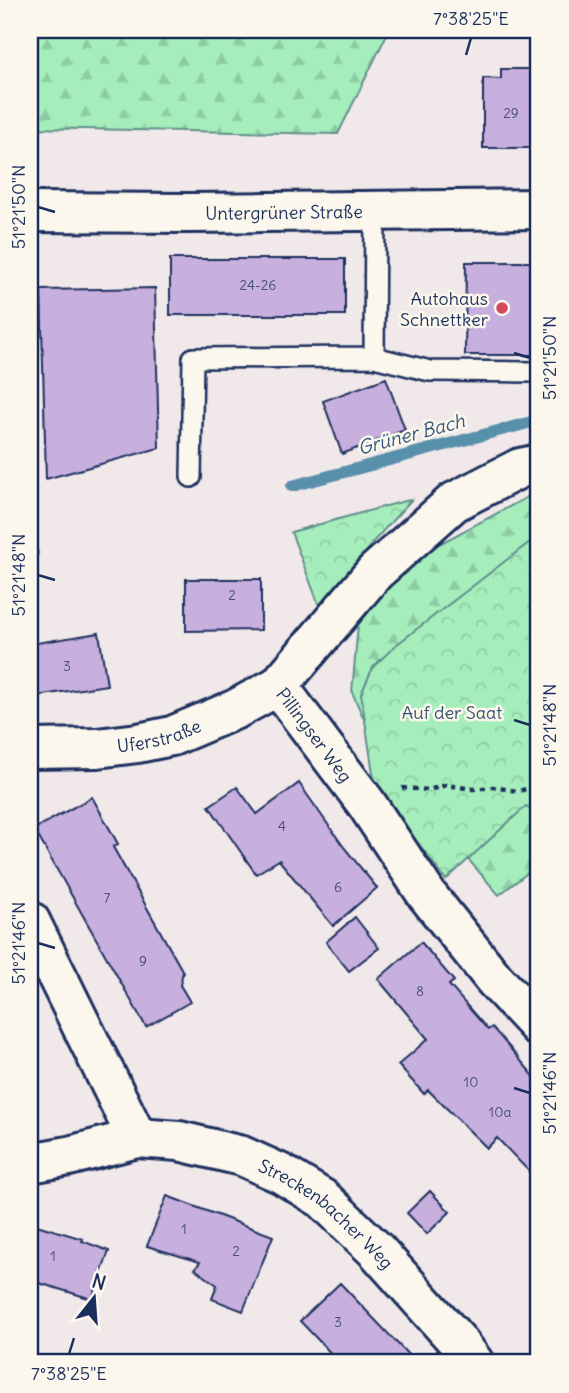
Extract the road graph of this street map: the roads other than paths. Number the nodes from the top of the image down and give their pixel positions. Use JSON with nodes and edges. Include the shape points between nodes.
{"nodes":[{"id":1,"x":539,"y":209,"type":"edge"},
{"id":2,"x":375,"y":211,"type":"junction"},
{"id":3,"x":30,"y":212,"type":"edge"},
{"id":4,"x":374,"y":357,"type":"junction"},
{"id":5,"x":539,"y":372,"type":"edge"},
{"id":6,"x":539,"y":464,"type":"edge"},
{"id":7,"x":191,"y":477,"type":"dead end"},
{"id":8,"x":278,"y":686,"type":"junction"},
{"id":9,"x":30,"y":749,"type":"edge"},
{"id":10,"x":30,"y":921,"type":"edge"},
{"id":11,"x":539,"y":1027,"type":"edge"},
{"id":12,"x":137,"y":1138,"type":"junction"},
{"id":13,"x":30,"y":1163,"type":"edge"},
{"id":14,"x":474,"y":1363,"type":"edge"}],
"edges":[{"from":1,"to":2,"type":"street","name":"Untergrüner Straße"},
{"from":2,"to":3,"type":"street","name":"Untergrüner Straße"},
{"from":2,"to":4,"type":"lane"},
{"from":4,"to":5,"type":"lane","via":[[430,371]]},
{"from":4,"to":7,"type":"lane","via":[[193,358]]},
{"from":6,"to":8,"type":"street","name":"Pillingser Weg","via":[[520,468],[454,502],[376,572]]},
{"from":8,"to":9,"type":"street","name":"Uferstraße","via":[[172,736],[97,748]]},
{"from":8,"to":11,"type":"street","name":"Pillingser Weg","via":[[366,803],[427,895]]},
{"from":10,"to":12,"type":"street"},
{"from":12,"to":13,"type":"street","name":"Streckenbacher Weg"},
{"from":12,"to":14,"type":"street","name":"Streckenbacher Weg","via":[[179,1141],[242,1156],[323,1199],[377,1251]]}]}
